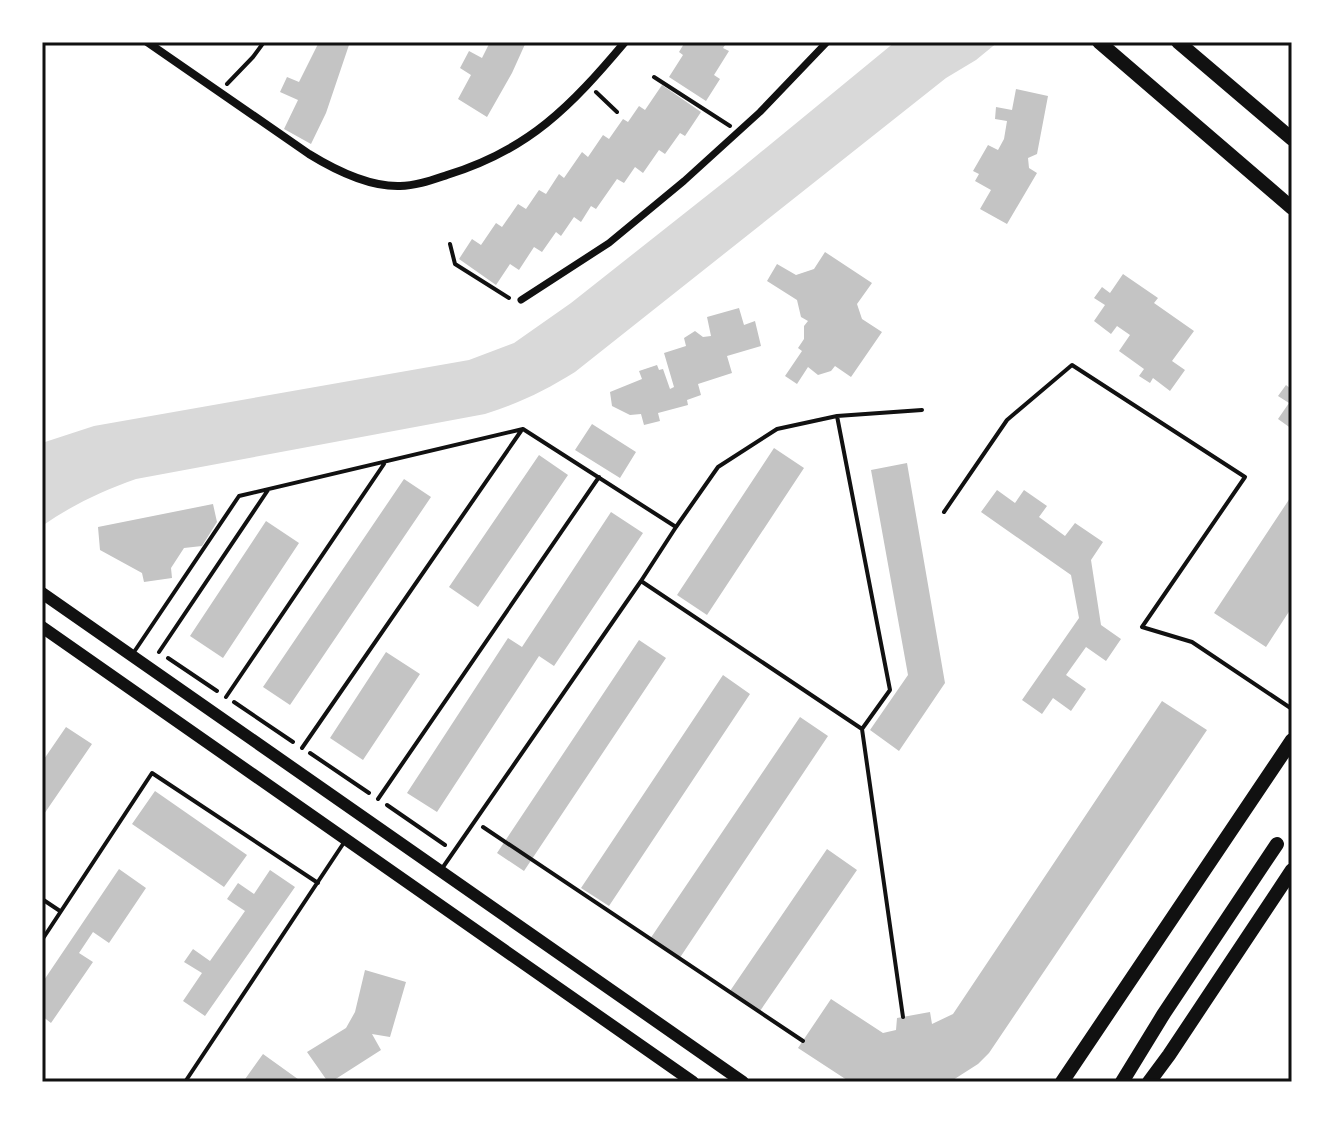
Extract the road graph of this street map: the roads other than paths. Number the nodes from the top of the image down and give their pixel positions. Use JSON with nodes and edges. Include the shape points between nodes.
{"nodes":[{"id":1,"x":147,"y":42,"type":"edge"},
{"id":2,"x":625,"y":42,"type":"edge"},
{"id":3,"x":827,"y":42,"type":"edge"},
{"id":4,"x":1099,"y":42,"type":"edge"},
{"id":5,"x":1178,"y":42,"type":"edge"},
{"id":6,"x":1292,"y":139,"type":"edge"},
{"id":7,"x":1292,"y":208,"type":"edge"},
{"id":8,"x":521,"y":300,"type":"road end"},
{"id":9,"x":922,"y":410,"type":"dead end"},
{"id":10,"x":837,"y":416,"type":"junction"},
{"id":11,"x":523,"y":429,"type":"junction"},
{"id":12,"x":385,"y":462,"type":"junction"},
{"id":13,"x":599,"y":477,"type":"junction"},
{"id":14,"x":268,"y":490,"type":"junction"},
{"id":15,"x":944,"y":512,"type":"dead end"},
{"id":16,"x":676,"y":527,"type":"junction"},
{"id":17,"x":641,"y":581,"type":"junction"},
{"id":18,"x":42,"y":593,"type":"edge"},
{"id":19,"x":42,"y":627,"type":"edge"},
{"id":20,"x":159,"y":652,"type":"dead end"},
{"id":21,"x":132,"y":655,"type":"junction"},
{"id":22,"x":226,"y":697,"type":"dead end"},
{"id":23,"x":1292,"y":709,"type":"edge"},
{"id":24,"x":862,"y":729,"type":"junction"},
{"id":25,"x":1292,"y":740,"type":"edge"},
{"id":26,"x":302,"y":748,"type":"dead end"},
{"id":27,"x":378,"y":799,"type":"dead end"},
{"id":28,"x":347,"y":839,"type":"junction"},
{"id":29,"x":1277,"y":844,"type":"dead end"},
{"id":30,"x":1292,"y":870,"type":"edge"},
{"id":31,"x":440,"y":872,"type":"junction"},
{"id":32,"x":318,"y":883,"type":"junction"},
{"id":33,"x":42,"y":899,"type":"edge"},
{"id":34,"x":61,"y":911,"type":"junction"},
{"id":35,"x":42,"y":940,"type":"edge"},
{"id":36,"x":903,"y":1017,"type":"dead end"},
{"id":37,"x":185,"y":1082,"type":"edge"},
{"id":38,"x":693,"y":1082,"type":"edge"},
{"id":39,"x":743,"y":1082,"type":"edge"},
{"id":40,"x":1062,"y":1082,"type":"edge"},
{"id":41,"x":1122,"y":1082,"type":"edge"},
{"id":42,"x":1149,"y":1082,"type":"edge"}],
"edges":[{"from":1,"to":2,"type":"street","via":[[328,166],[382,185],[401,186],[473,167],[521,143],[557,117]]},
{"from":3,"to":8,"type":"street","via":[[684,181],[609,243]]},
{"from":4,"to":7,"type":"main road"},
{"from":5,"to":6,"type":"main road"},
{"from":9,"to":10,"type":"lane"},
{"from":10,"to":16,"type":"lane","via":[[777,429],[718,467]]},
{"from":10,"to":24,"type":"lane","via":[[890,690]]},
{"from":11,"to":12,"type":"lane"},
{"from":11,"to":13,"type":"lane"},
{"from":11,"to":26,"type":"lane"},
{"from":12,"to":14,"type":"lane"},
{"from":12,"to":22,"type":"lane"},
{"from":13,"to":16,"type":"lane"},
{"from":13,"to":27,"type":"lane"},
{"from":14,"to":20,"type":"lane"},
{"from":14,"to":21,"type":"lane","via":[[239,496]]},
{"from":15,"to":23,"type":"lane","via":[[1007,420],[1072,365],[1245,477],[1142,627],[1192,642]]},
{"from":16,"to":17,"type":"lane"},
{"from":17,"to":24,"type":"lane"},
{"from":17,"to":31,"type":"lane"},
{"from":18,"to":21,"type":"main road"},
{"from":19,"to":28,"type":"main road"},
{"from":21,"to":31,"type":"main road"},
{"from":24,"to":36,"type":"lane"},
{"from":25,"to":40,"type":"main road"},
{"from":28,"to":32,"type":"lane"},
{"from":28,"to":38,"type":"main road"},
{"from":29,"to":41,"type":"main road"},
{"from":30,"to":42,"type":"main road"},
{"from":31,"to":39,"type":"main road"},
{"from":32,"to":34,"type":"lane","via":[[152,773]]},
{"from":32,"to":37,"type":"lane"},
{"from":33,"to":34,"type":"lane"},
{"from":34,"to":35,"type":"lane"}]}
